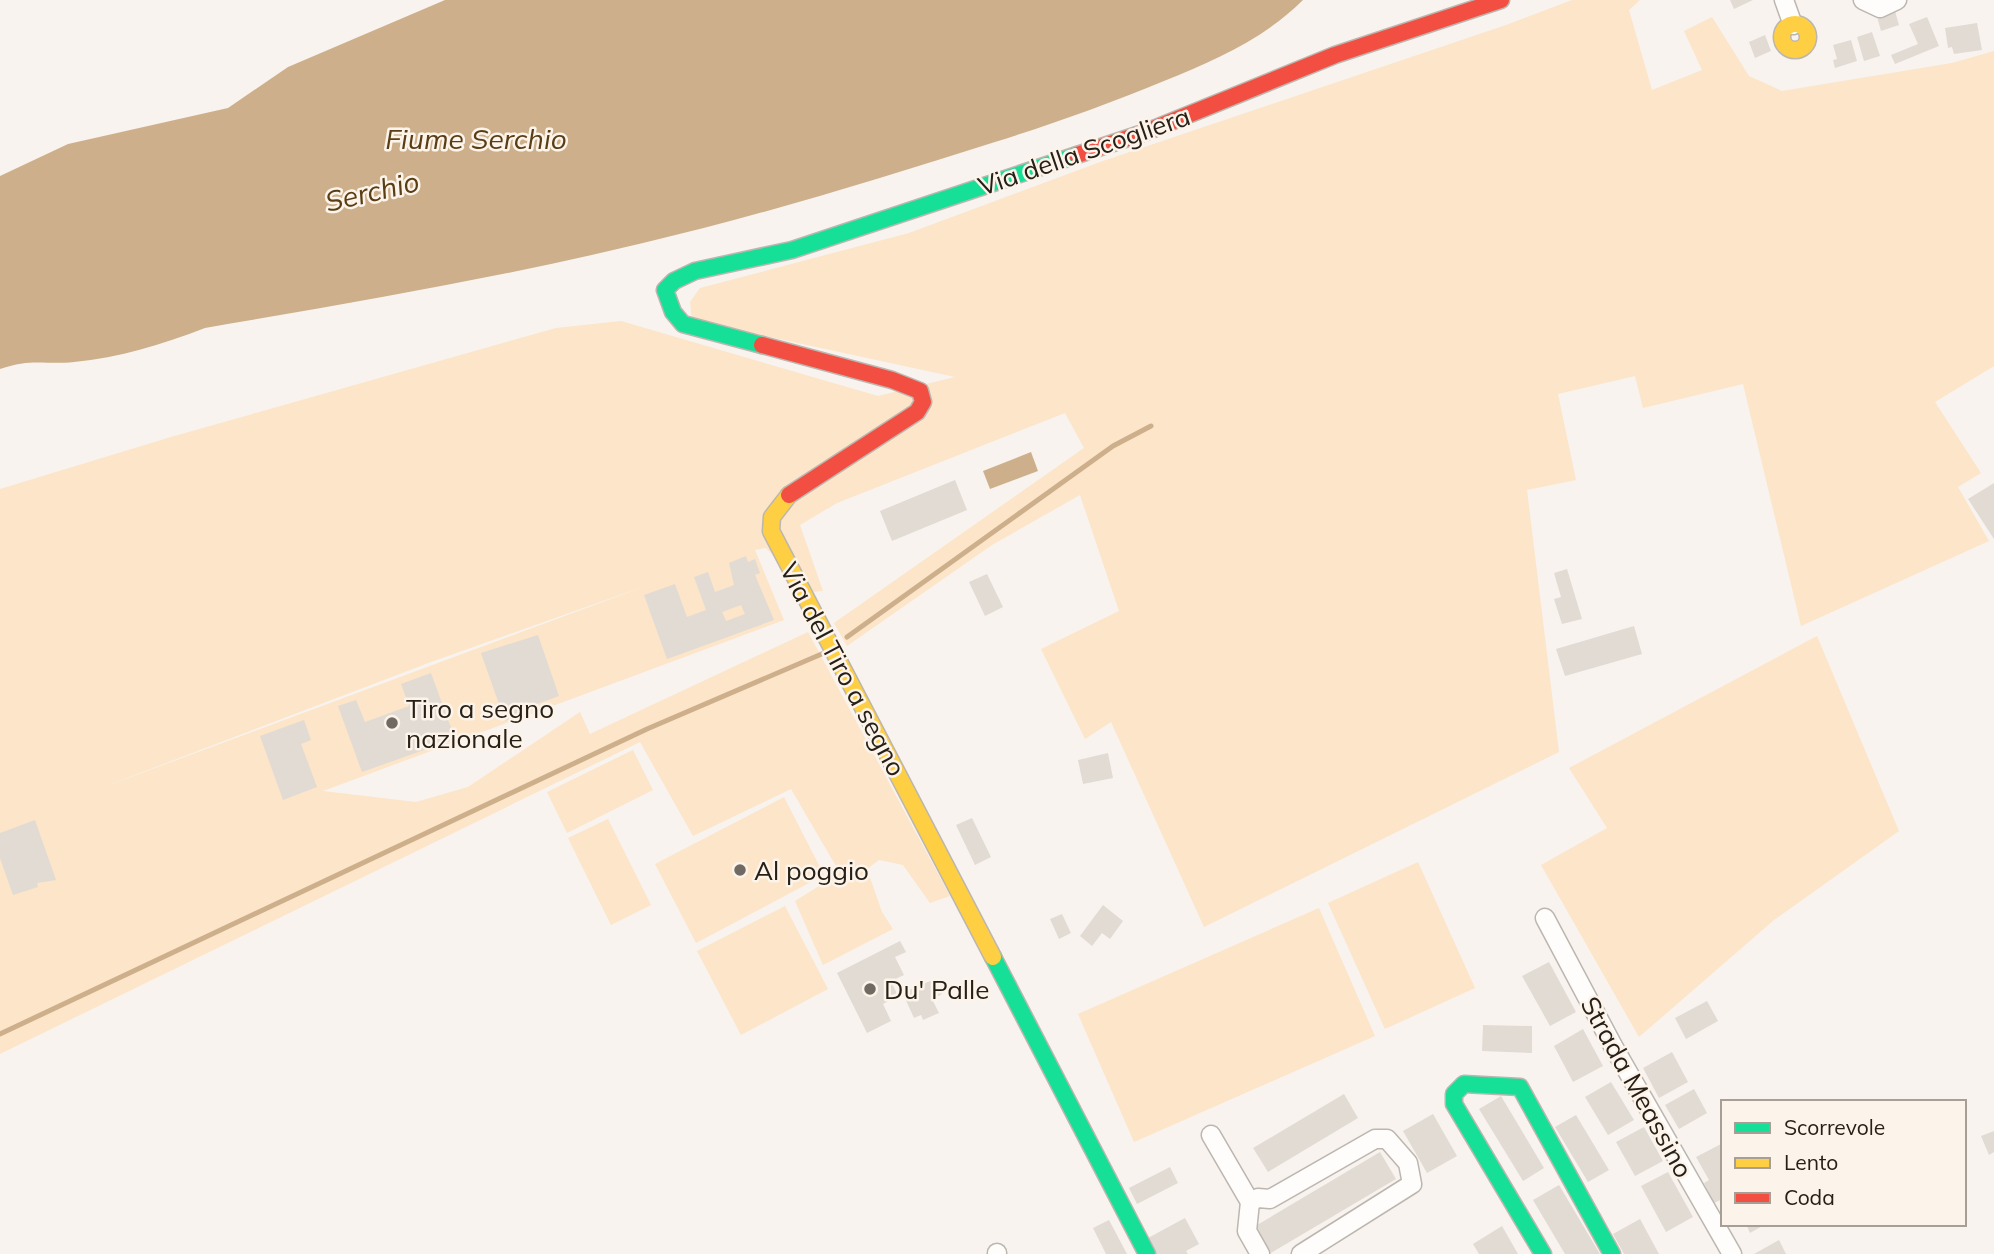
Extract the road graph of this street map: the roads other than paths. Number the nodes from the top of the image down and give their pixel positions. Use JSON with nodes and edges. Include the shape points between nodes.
{"nodes":[{"id":1,"x":1501,"y":0,"type":"edge"},
{"id":2,"x":1784,"y":0,"type":"edge"},
{"id":3,"x":1863,"y":0,"type":"edge"},
{"id":4,"x":1897,"y":0,"type":"edge"},
{"id":5,"x":1793,"y":24,"type":"dead end"},
{"id":6,"x":665,"y":290,"type":"joint"},
{"id":7,"x":1545,"y":918,"type":"dead end"},
{"id":8,"x":1211,"y":1135,"type":"dead end"},
{"id":9,"x":1250,"y":1202,"type":"junction"},
{"id":10,"x":1147,"y":1254,"type":"edge"},
{"id":11,"x":1260,"y":1254,"type":"edge"},
{"id":12,"x":1301,"y":1254,"type":"edge"},
{"id":13,"x":1543,"y":1254,"type":"edge"},
{"id":14,"x":1612,"y":1254,"type":"edge"},
{"id":15,"x":1732,"y":1254,"type":"edge"}],
"edges":[{"from":1,"to":6,"type":"street","name":"Via della Scogliera","via":[[1335,55],[1146,132],[792,250],[695,271]]},
{"from":2,"to":5,"type":"street"},
{"from":3,"to":4,"type":"street","via":[[1880,8]]},
{"from":6,"to":10,"type":"street","name":"Via del Tiro a segno","via":[[683,324],[920,391],[923,402],[917,412],[783,499],[772,517],[771,531]]},
{"from":7,"to":15,"type":"street","name":"Strada Meassino"},
{"from":8,"to":9,"type":"street"},
{"from":9,"to":11,"type":"street","via":[[1247,1231]]},
{"from":9,"to":12,"type":"street","via":[[1270,1199],[1375,1139],[1387,1139],[1408,1163],[1412,1184]]},
{"from":13,"to":14,"type":"street","via":[[1454,1104],[1454,1094],[1464,1084],[1520,1087]]}]}
